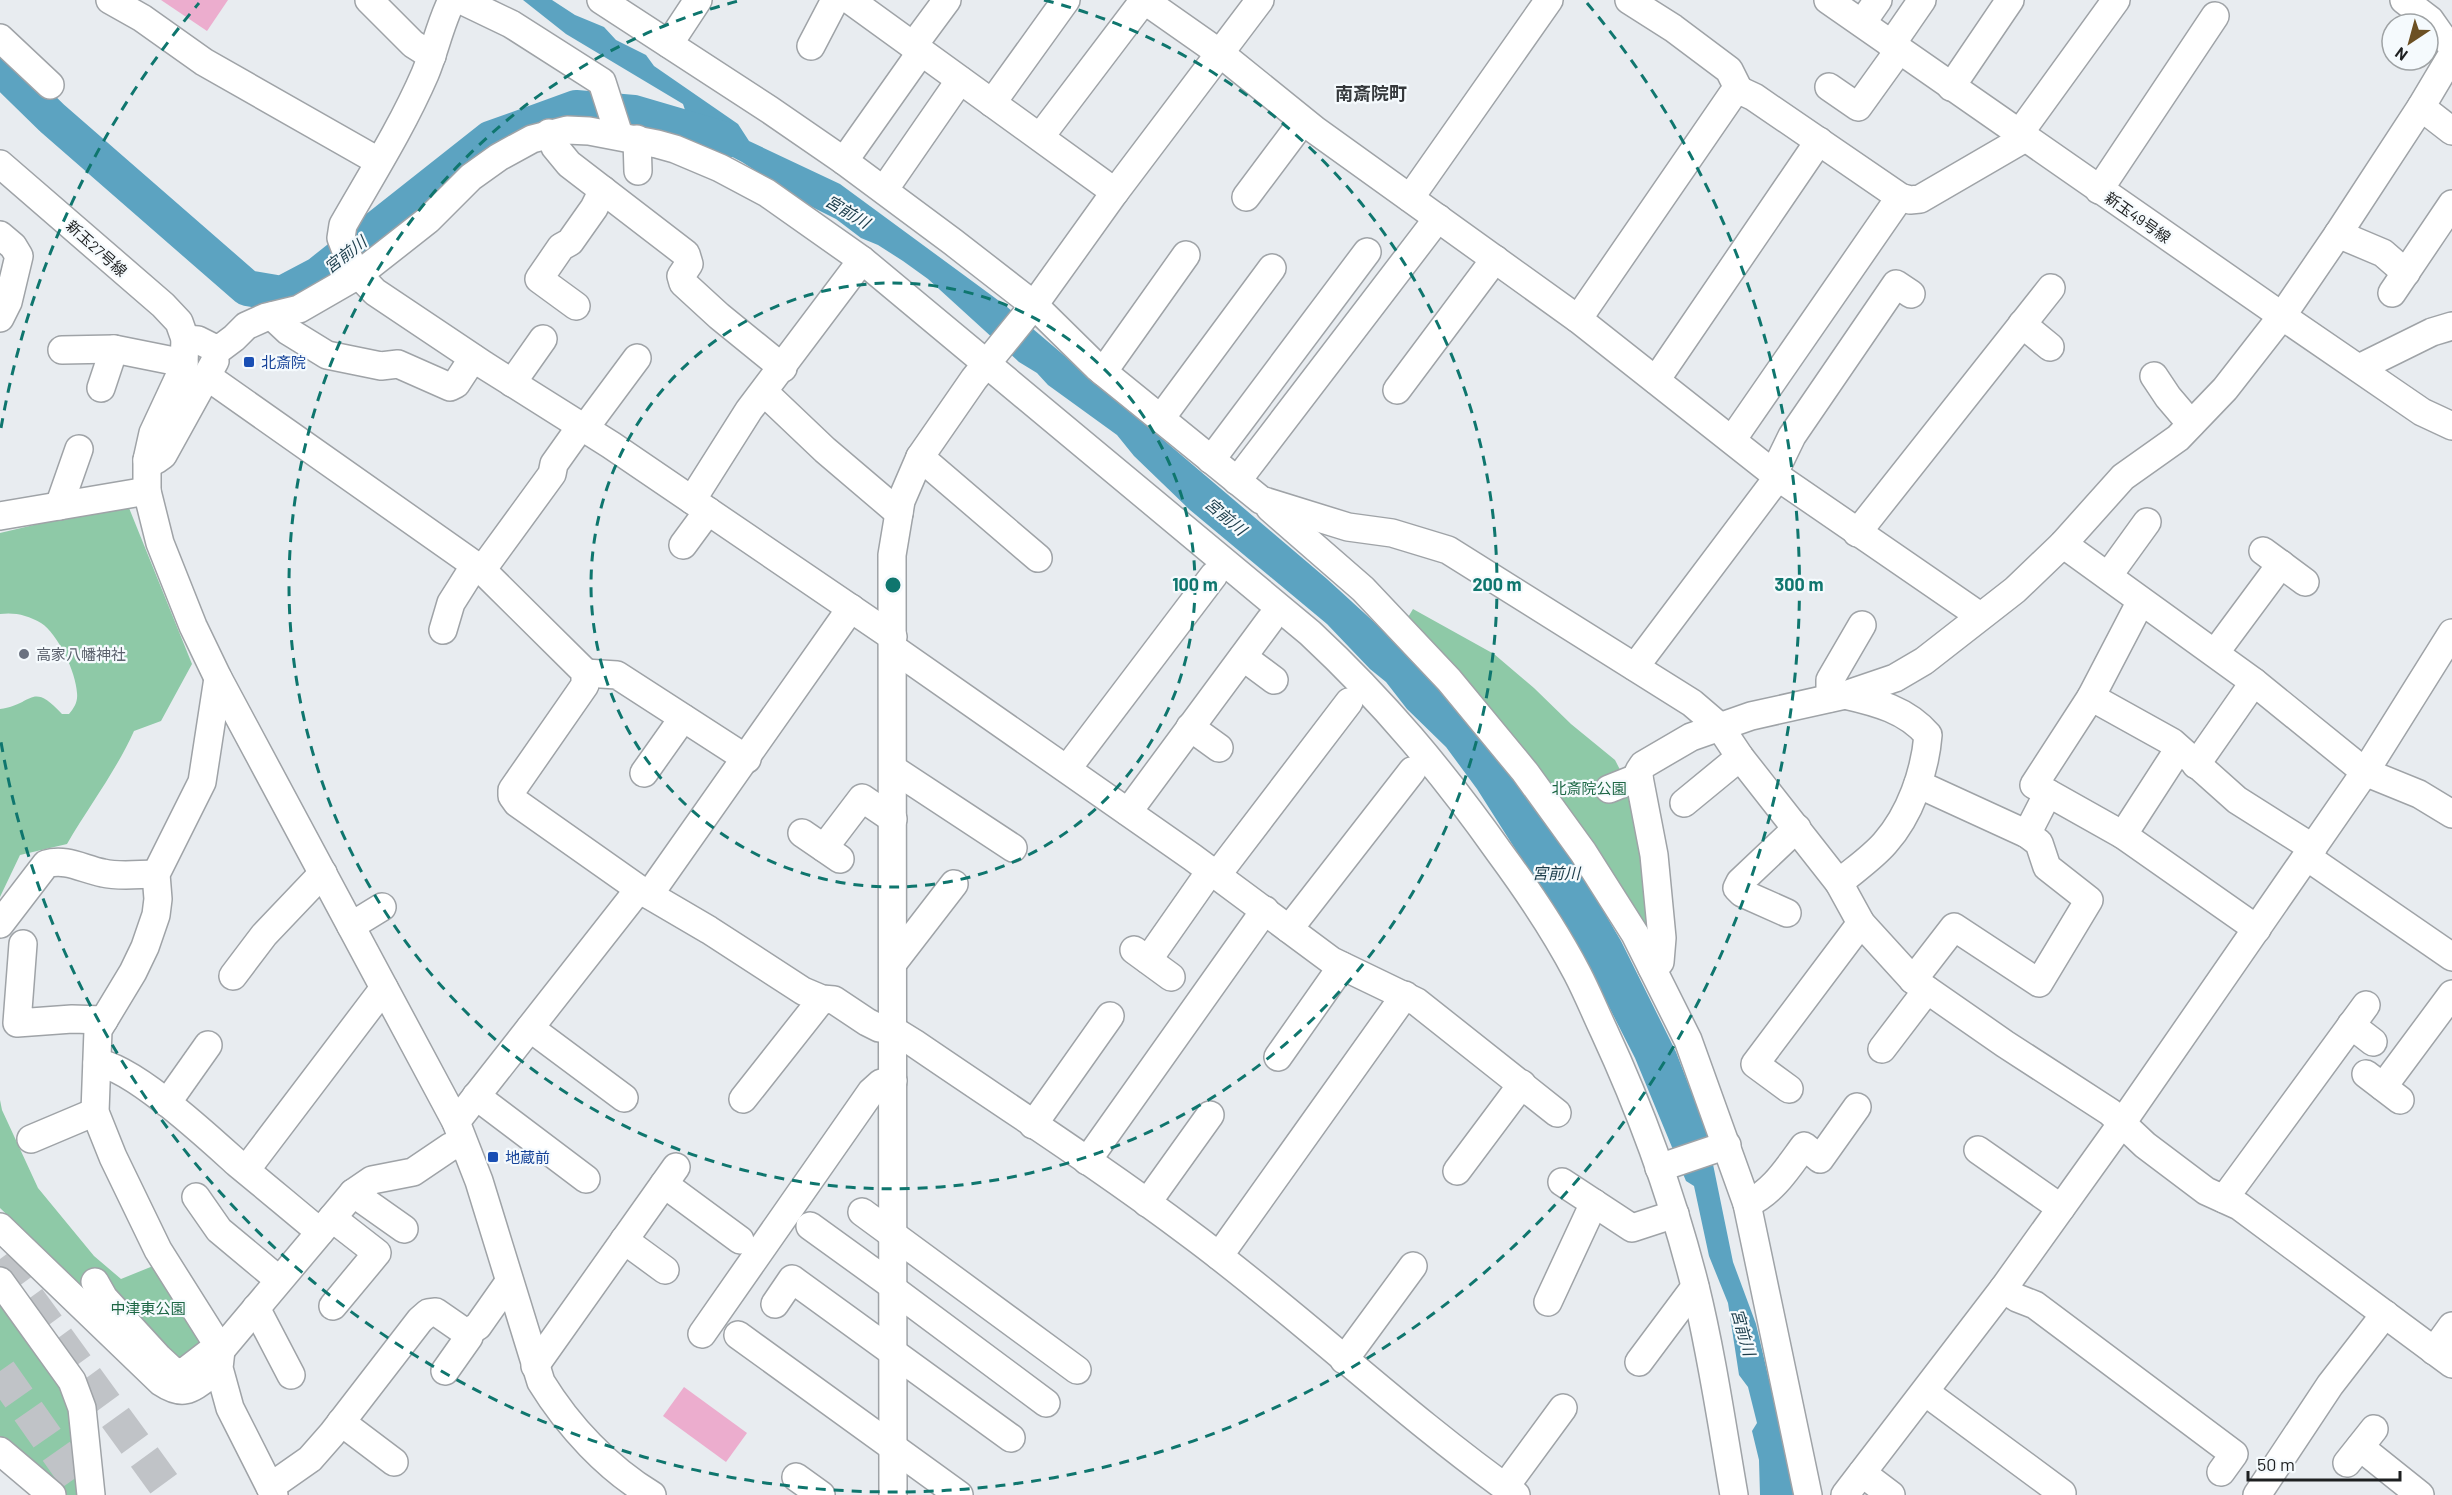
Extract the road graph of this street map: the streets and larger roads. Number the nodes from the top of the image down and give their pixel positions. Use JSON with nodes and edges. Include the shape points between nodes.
{"nodes":[{"id":1,"x":110,"y":0,"type":"edge"},
{"id":2,"x":369,"y":0,"type":"edge"},
{"id":3,"x":452,"y":0,"type":"edge"},
{"id":4,"x":461,"y":0,"type":"edge"},
{"id":5,"x":601,"y":0,"type":"edge"},
{"id":6,"x":698,"y":0,"type":"edge"},
{"id":7,"x":835,"y":0,"type":"edge"},
{"id":8,"x":850,"y":0,"type":"edge"},
{"id":9,"x":947,"y":0,"type":"edge"},
{"id":10,"x":1066,"y":0,"type":"edge"},
{"id":11,"x":1144,"y":0,"type":"edge"},
{"id":12,"x":1260,"y":0,"type":"edge"},
{"id":13,"x":1549,"y":0,"type":"edge"},
{"id":14,"x":1629,"y":0,"type":"edge"},
{"id":15,"x":1828,"y":0,"type":"edge"},
{"id":16,"x":1878,"y":0,"type":"edge"},
{"id":17,"x":1922,"y":0,"type":"edge"},
{"id":18,"x":2116,"y":0,"type":"edge"},
{"id":19,"x":2404,"y":0,"type":"edge"},
{"id":20,"x":2020,"y":2,"type":"edge"},
{"id":21,"x":2215,"y":15,"type":"dead end"},
{"id":22,"x":1862,"y":23,"type":"junction"},
{"id":23,"x":0,"y":38,"type":"edge"},
{"id":24,"x":669,"y":44,"type":"junction"},
{"id":25,"x":2452,"y":44,"type":"edge"},
{"id":26,"x":812,"y":46,"type":"dead end"},
{"id":27,"x":1895,"y":47,"type":"junction"},
{"id":28,"x":917,"y":49,"type":"junction"},
{"id":29,"x":1221,"y":54,"type":"junction"},
{"id":30,"x":2452,"y":55,"type":"edge"},
{"id":31,"x":432,"y":56,"type":"junction"},
{"id":32,"x":960,"y":80,"type":"junction"},
{"id":33,"x":50,"y":85,"type":"dead end"},
{"id":34,"x":1829,"y":87,"type":"dead end"},
{"id":35,"x":1951,"y":87,"type":"junction"},
{"id":36,"x":1738,"y":90,"type":"junction"},
{"id":37,"x":992,"y":103,"type":"junction"},
{"id":38,"x":2421,"y":107,"type":"junction"},
{"id":39,"x":1303,"y":121,"type":"junction"},
{"id":40,"x":2452,"y":131,"type":"edge"},
{"id":41,"x":549,"y":133,"type":"junction"},
{"id":42,"x":624,"y":133,"type":"junction"},
{"id":43,"x":2022,"y":136,"type":"junction"},
{"id":44,"x":1040,"y":137,"type":"junction"},
{"id":45,"x":1819,"y":141,"type":"junction"},
{"id":46,"x":378,"y":161,"type":"junction"},
{"id":47,"x":844,"y":161,"type":"junction"},
{"id":48,"x":0,"y":164,"type":"edge"},
{"id":49,"x":638,"y":171,"type":"dead end"},
{"id":50,"x":603,"y":190,"type":"junction"},
{"id":51,"x":884,"y":190,"type":"junction"},
{"id":52,"x":2099,"y":190,"type":"junction"},
{"id":53,"x":1115,"y":192,"type":"junction"},
{"id":54,"x":1246,"y":197,"type":"dead end"},
{"id":55,"x":1900,"y":197,"type":"junction"},
{"id":56,"x":1410,"y":198,"type":"junction"},
{"id":57,"x":2452,"y":204,"type":"edge"},
{"id":58,"x":1438,"y":218,"type":"junction"},
{"id":59,"x":2338,"y":234,"type":"junction"},
{"id":60,"x":0,"y":235,"type":"edge"},
{"id":61,"x":1367,"y":252,"type":"dead end"},
{"id":62,"x":1186,"y":255,"type":"dead end"},
{"id":63,"x":1495,"y":259,"type":"junction"},
{"id":64,"x":862,"y":261,"type":"junction"},
{"id":65,"x":1272,"y":268,"type":"dead end"},
{"id":66,"x":355,"y":272,"type":"junction"},
{"id":67,"x":2051,"y":288,"type":"dead end"},
{"id":68,"x":1911,"y":294,"type":"dead end"},
{"id":69,"x":562,"y":304,"type":"dead end"},
{"id":70,"x":1032,"y":309,"type":"junction"},
{"id":71,"x":272,"y":316,"type":"junction"},
{"id":72,"x":2282,"y":316,"type":"junction"},
{"id":73,"x":0,"y":318,"type":"edge"},
{"id":74,"x":1578,"y":319,"type":"junction"},
{"id":75,"x":2022,"y":324,"type":"junction"},
{"id":76,"x":2452,"y":326,"type":"edge"},
{"id":77,"x":543,"y":339,"type":"dead end"},
{"id":78,"x":2050,"y":347,"type":"dead end"},
{"id":79,"x":114,"y":349,"type":"junction"},
{"id":80,"x":62,"y":350,"type":"dead end"},
{"id":81,"x":218,"y":350,"type":"junction"},
{"id":82,"x":184,"y":351,"type":"junction"},
{"id":83,"x":473,"y":358,"type":"junction"},
{"id":84,"x":637,"y":358,"type":"dead end"},
{"id":85,"x":991,"y":361,"type":"junction"},
{"id":86,"x":783,"y":368,"type":"junction"},
{"id":87,"x":2359,"y":368,"type":"junction"},
{"id":88,"x":1103,"y":372,"type":"junction"},
{"id":89,"x":2154,"y":376,"type":"dead end"},
{"id":90,"x":208,"y":377,"type":"junction"},
{"id":91,"x":1656,"y":380,"type":"junction"},
{"id":92,"x":512,"y":383,"type":"junction"},
{"id":93,"x":102,"y":388,"type":"dead end"},
{"id":94,"x":1397,"y":390,"type":"dead end"},
{"id":95,"x":764,"y":392,"type":"junction"},
{"id":96,"x":1161,"y":418,"type":"junction"},
{"id":97,"x":2191,"y":424,"type":"junction"},
{"id":98,"x":2452,"y":426,"type":"edge"},
{"id":99,"x":583,"y":427,"type":"junction"},
{"id":100,"x":1732,"y":440,"type":"junction"},
{"id":101,"x":79,"y":449,"type":"dead end"},
{"id":102,"x":920,"y":457,"type":"junction"},
{"id":103,"x":147,"y":460,"type":"junction"},
{"id":104,"x":1211,"y":460,"type":"junction"},
{"id":105,"x":1776,"y":475,"type":"junction"},
{"id":106,"x":1237,"y":481,"type":"junction"},
{"id":107,"x":147,"y":491,"type":"junction"},
{"id":108,"x":1261,"y":500,"type":"junction"},
{"id":109,"x":59,"y":506,"type":"junction"},
{"id":110,"x":700,"y":506,"type":"junction"},
{"id":111,"x":899,"y":513,"type":"junction"},
{"id":112,"x":0,"y":516,"type":"edge"},
{"id":113,"x":2147,"y":522,"type":"dead end"},
{"id":114,"x":1857,"y":533,"type":"junction"},
{"id":115,"x":2062,"y":544,"type":"junction"},
{"id":116,"x":683,"y":545,"type":"dead end"},
{"id":117,"x":1038,"y":558,"type":"dead end"},
{"id":118,"x":478,"y":568,"type":"junction"},
{"id":119,"x":2108,"y":576,"type":"junction"},
{"id":120,"x":2306,"y":582,"type":"dead end"},
{"id":121,"x":1209,"y":593,"type":"dead end"},
{"id":122,"x":2141,"y":600,"type":"junction"},
{"id":123,"x":851,"y":608,"type":"junction"},
{"id":124,"x":1980,"y":616,"type":"junction"},
{"id":125,"x":1270,"y":620,"type":"dead end"},
{"id":126,"x":1862,"y":625,"type":"dead end"},
{"id":127,"x":444,"y":630,"type":"dead end"},
{"id":128,"x":2452,"y":633,"type":"edge"},
{"id":129,"x":893,"y":643,"type":"junction"},
{"id":130,"x":2215,"y":653,"type":"junction"},
{"id":131,"x":1243,"y":657,"type":"junction"},
{"id":132,"x":1635,"y":667,"type":"junction"},
{"id":133,"x":585,"y":674,"type":"junction"},
{"id":134,"x":218,"y":678,"type":"junction"},
{"id":135,"x":1274,"y":680,"type":"dead end"},
{"id":136,"x":2254,"y":682,"type":"junction"},
{"id":137,"x":1837,"y":696,"type":"junction"},
{"id":138,"x":2091,"y":697,"type":"junction"},
{"id":139,"x":1336,"y":709,"type":"dead end"},
{"id":140,"x":683,"y":718,"type":"junction"},
{"id":141,"x":1190,"y":727,"type":"junction"},
{"id":142,"x":1720,"y":727,"type":"junction"},
{"id":143,"x":1220,"y":748,"type":"dead end"},
{"id":144,"x":1740,"y":757,"type":"junction"},
{"id":145,"x":2187,"y":758,"type":"junction"},
{"id":146,"x":747,"y":759,"type":"junction"},
{"id":147,"x":893,"y":769,"type":"junction"},
{"id":148,"x":1067,"y":769,"type":"junction"},
{"id":149,"x":1412,"y":771,"type":"dead end"},
{"id":150,"x":2365,"y":772,"type":"junction"},
{"id":151,"x":644,"y":773,"type":"dead end"},
{"id":152,"x":1639,"y":777,"type":"junction"},
{"id":153,"x":1918,"y":784,"type":"junction"},
{"id":154,"x":1610,"y":789,"type":"dead end"},
{"id":155,"x":2048,"y":793,"type":"junction"},
{"id":156,"x":1684,"y":803,"type":"dead end"},
{"id":157,"x":1128,"y":812,"type":"junction"},
{"id":158,"x":2452,"y":814,"type":"edge"},
{"id":159,"x":893,"y":819,"type":"junction"},
{"id":160,"x":1797,"y":828,"type":"junction"},
{"id":161,"x":802,"y":833,"type":"dead end"},
{"id":162,"x":2027,"y":834,"type":"junction"},
{"id":163,"x":2123,"y":836,"type":"junction"},
{"id":164,"x":1013,"y":848,"type":"dead end"},
{"id":165,"x":2310,"y":853,"type":"junction"},
{"id":166,"x":1214,"y":872,"type":"junction"},
{"id":167,"x":323,"y":873,"type":"junction"},
{"id":168,"x":156,"y":874,"type":"junction"},
{"id":169,"x":1839,"y":883,"type":"junction"},
{"id":170,"x":644,"y":892,"type":"junction"},
{"id":171,"x":952,"y":898,"type":"dead end"},
{"id":172,"x":382,"y":907,"type":"dead end"},
{"id":173,"x":1264,"y":910,"type":"junction"},
{"id":174,"x":1787,"y":913,"type":"dead end"},
{"id":175,"x":5,"y":919,"type":"edge"},
{"id":176,"x":1862,"y":923,"type":"junction"},
{"id":177,"x":351,"y":926,"type":"junction"},
{"id":178,"x":1289,"y":929,"type":"junction"},
{"id":179,"x":2257,"y":929,"type":"junction"},
{"id":180,"x":11,"y":946,"type":"edge"},
{"id":181,"x":2452,"y":957,"type":"edge"},
{"id":182,"x":893,"y":963,"type":"junction"},
{"id":183,"x":1342,"y":966,"type":"junction"},
{"id":184,"x":1652,"y":968,"type":"junction"},
{"id":185,"x":233,"y":976,"type":"dead end"},
{"id":186,"x":1171,"y":977,"type":"dead end"},
{"id":187,"x":1920,"y":985,"type":"junction"},
{"id":188,"x":384,"y":988,"type":"junction"},
{"id":189,"x":2452,"y":994,"type":"edge"},
{"id":190,"x":1406,"y":995,"type":"junction"},
{"id":191,"x":822,"y":999,"type":"junction"},
{"id":192,"x":1110,"y":1016,"type":"dead end"},
{"id":193,"x":104,"y":1020,"type":"junction"},
{"id":194,"x":530,"y":1028,"type":"junction"},
{"id":195,"x":893,"y":1030,"type":"junction"},
{"id":196,"x":2373,"y":1042,"type":"dead end"},
{"id":197,"x":208,"y":1045,"type":"dead end"},
{"id":198,"x":1882,"y":1049,"type":"dead end"},
{"id":199,"x":1278,"y":1057,"type":"dead end"},
{"id":200,"x":97,"y":1063,"type":"junction"},
{"id":201,"x":893,"y":1082,"type":"junction"},
{"id":202,"x":1522,"y":1084,"type":"junction"},
{"id":203,"x":2383,"y":1087,"type":"dead end"},
{"id":204,"x":1789,"y":1089,"type":"dead end"},
{"id":205,"x":476,"y":1096,"type":"junction"},
{"id":206,"x":624,"y":1098,"type":"dead end"},
{"id":207,"x":742,"y":1099,"type":"dead end"},
{"id":208,"x":166,"y":1102,"type":"junction"},
{"id":209,"x":1857,"y":1107,"type":"dead end"},
{"id":210,"x":95,"y":1112,"type":"junction"},
{"id":211,"x":1557,"y":1113,"type":"dead end"},
{"id":212,"x":1210,"y":1115,"type":"dead end"},
{"id":213,"x":2122,"y":1123,"type":"junction"},
{"id":214,"x":1033,"y":1125,"type":"junction"},
{"id":215,"x":460,"y":1133,"type":"junction"},
{"id":216,"x":31,"y":1139,"type":"dead end"},
{"id":217,"x":1722,"y":1147,"type":"junction"},
{"id":218,"x":1978,"y":1150,"type":"dead end"},
{"id":219,"x":1087,"y":1161,"type":"junction"},
{"id":220,"x":1662,"y":1167,"type":"junction"},
{"id":221,"x":246,"y":1170,"type":"junction"},
{"id":222,"x":1457,"y":1171,"type":"dead end"},
{"id":223,"x":586,"y":1179,"type":"dead end"},
{"id":224,"x":1562,"y":1182,"type":"dead end"},
{"id":225,"x":353,"y":1193,"type":"junction"},
{"id":226,"x":196,"y":1197,"type":"dead end"},
{"id":227,"x":2224,"y":1199,"type":"junction"},
{"id":228,"x":1147,"y":1203,"type":"junction"},
{"id":229,"x":1594,"y":1203,"type":"junction"},
{"id":230,"x":1747,"y":1204,"type":"junction"},
{"id":231,"x":2061,"y":1208,"type":"junction"},
{"id":232,"x":862,"y":1212,"type":"dead end"},
{"id":233,"x":1675,"y":1214,"type":"junction"},
{"id":234,"x":326,"y":1225,"type":"junction"},
{"id":235,"x":810,"y":1226,"type":"dead end"},
{"id":236,"x":0,"y":1227,"type":"edge"},
{"id":237,"x":404,"y":1229,"type":"dead end"},
{"id":238,"x":893,"y":1236,"type":"junction"},
{"id":239,"x":624,"y":1240,"type":"junction"},
{"id":240,"x":728,"y":1240,"type":"dead end"},
{"id":241,"x":1219,"y":1257,"type":"junction"},
{"id":242,"x":1413,"y":1266,"type":"dead end"},
{"id":243,"x":665,"y":1270,"type":"dead end"},
{"id":244,"x":279,"y":1280,"type":"junction"},
{"id":245,"x":0,"y":1281,"type":"edge"},
{"id":246,"x":95,"y":1282,"type":"dead end"},
{"id":247,"x":509,"y":1282,"type":"junction"},
{"id":248,"x":1695,"y":1287,"type":"junction"},
{"id":249,"x":893,"y":1288,"type":"junction"},
{"id":250,"x":2003,"y":1289,"type":"junction"},
{"id":251,"x":1548,"y":1302,"type":"dead end"},
{"id":252,"x":775,"y":1304,"type":"dead end"},
{"id":253,"x":333,"y":1306,"type":"dead end"},
{"id":254,"x":256,"y":1308,"type":"junction"},
{"id":255,"x":2385,"y":1314,"type":"junction"},
{"id":256,"x":2452,"y":1326,"type":"edge"},
{"id":257,"x":470,"y":1331,"type":"junction"},
{"id":258,"x":702,"y":1334,"type":"dead end"},
{"id":259,"x":738,"y":1335,"type":"dead end"},
{"id":260,"x":893,"y":1350,"type":"junction"},
{"id":261,"x":2443,"y":1358,"type":"edge"},
{"id":262,"x":220,"y":1359,"type":"junction"},
{"id":263,"x":1344,"y":1360,"type":"junction"},
{"id":264,"x":1639,"y":1362,"type":"dead end"},
{"id":265,"x":535,"y":1366,"type":"junction"},
{"id":266,"x":1077,"y":1370,"type":"dead end"},
{"id":267,"x":444,"y":1371,"type":"dead end"},
{"id":268,"x":291,"y":1375,"type":"dead end"},
{"id":269,"x":1924,"y":1392,"type":"junction"},
{"id":270,"x":1046,"y":1403,"type":"dead end"},
{"id":271,"x":1563,"y":1408,"type":"dead end"},
{"id":272,"x":342,"y":1422,"type":"junction"},
{"id":273,"x":1011,"y":1438,"type":"dead end"},
{"id":274,"x":2360,"y":1447,"type":"dead end"},
{"id":275,"x":893,"y":1449,"type":"junction"},
{"id":276,"x":0,"y":1451,"type":"edge"},
{"id":277,"x":394,"y":1462,"type":"dead end"},
{"id":278,"x":2221,"y":1472,"type":"dead end"},
{"id":279,"x":1862,"y":1473,"type":"junction"},
{"id":280,"x":796,"y":1477,"type":"dead end"},
{"id":281,"x":2066,"y":1488,"type":"edge"},
{"id":282,"x":272,"y":1491,"type":"edge"},
{"id":283,"x":636,"y":1491,"type":"edge"},
{"id":284,"x":1510,"y":1491,"type":"edge"},
{"id":285,"x":52,"y":1495,"type":"edge"},
{"id":286,"x":91,"y":1495,"type":"edge"},
{"id":287,"x":821,"y":1495,"type":"edge"},
{"id":288,"x":893,"y":1495,"type":"edge"},
{"id":289,"x":958,"y":1495,"type":"edge"},
{"id":290,"x":1734,"y":1495,"type":"edge"},
{"id":291,"x":1808,"y":1495,"type":"edge"},
{"id":292,"x":1845,"y":1495,"type":"edge"},
{"id":293,"x":1891,"y":1495,"type":"edge"},
{"id":294,"x":2257,"y":1495,"type":"edge"},
{"id":295,"x":2420,"y":1495,"type":"edge"}],
"edges":[{"from":1,"to":46,"type":"street","via":[[204,62]]},
{"from":2,"to":31,"type":"street","via":[[413,44]]},
{"from":3,"to":31,"type":"street"},
{"from":4,"to":42,"type":"street","via":[[511,24],[602,82]]},
{"from":5,"to":24,"type":"street"},
{"from":6,"to":24,"type":"street"},
{"from":7,"to":26,"type":"street"},
{"from":8,"to":28,"type":"street"},
{"from":9,"to":28,"type":"street"},
{"from":10,"to":37,"type":"street"},
{"from":11,"to":29,"type":"street"},
{"from":11,"to":44,"type":"street"},
{"from":12,"to":29,"type":"street"},
{"from":13,"to":56,"type":"street"},
{"from":14,"to":36,"type":"street","via":[[1729,70]]},
{"from":15,"to":22,"type":"street","name":"新玉49号線"},
{"from":16,"to":22,"type":"street"},
{"from":17,"to":27,"type":"street"},
{"from":18,"to":43,"type":"street"},
{"from":19,"to":25,"type":"street"},
{"from":20,"to":35,"type":"street"},
{"from":21,"to":52,"type":"street"},
{"from":22,"to":27,"type":"street","name":"新玉49号線"},
{"from":23,"to":33,"type":"street"},
{"from":24,"to":47,"type":"street"},
{"from":27,"to":34,"type":"street","via":[[1858,107]]},
{"from":27,"to":35,"type":"street","name":"新玉49号線"},
{"from":28,"to":32,"type":"street"},
{"from":28,"to":47,"type":"street"},
{"from":29,"to":39,"type":"street"},
{"from":29,"to":53,"type":"street"},
{"from":30,"to":38,"type":"street"},
{"from":31,"to":46,"type":"street","via":[[406,114]]},
{"from":32,"to":37,"type":"street"},
{"from":32,"to":51,"type":"street"},
{"from":35,"to":43,"type":"street","name":"新玉49号線"},
{"from":36,"to":45,"type":"street"},
{"from":36,"to":74,"type":"street"},
{"from":37,"to":44,"type":"street"},
{"from":38,"to":40,"type":"street"},
{"from":38,"to":59,"type":"street"},
{"from":39,"to":54,"type":"street"},
{"from":39,"to":56,"type":"street"},
{"from":41,"to":42,"type":"street"},
{"from":41,"to":50,"type":"street","via":[[561,156]]},
{"from":41,"to":66,"type":"street","via":[[518,146],[471,177],[428,220]]},
{"from":42,"to":49,"type":"street"},
{"from":42,"to":64,"type":"street","via":[[675,149],[743,179]]},
{"from":43,"to":52,"type":"street","name":"新玉49号線"},
{"from":43,"to":55,"type":"street","via":[[1920,199]]},
{"from":44,"to":53,"type":"street"},
{"from":45,"to":55,"type":"street"},
{"from":45,"to":91,"type":"street"},
{"from":46,"to":66,"type":"street","via":[[343,225],[341,238]]},
{"from":47,"to":51,"type":"street"},
{"from":48,"to":82,"type":"street","name":"新玉27号線","via":[[163,305],[179,322]]},
{"from":50,"to":69,"type":"street","via":[[570,242],[561,247],[539,279]]},
{"from":50,"to":86,"type":"street","via":[[686,254],[689,264],[681,276],[683,283]]},
{"from":51,"to":70,"type":"street"},
{"from":52,"to":72,"type":"street","name":"新玉49号線"},
{"from":53,"to":70,"type":"street"},
{"from":55,"to":100,"type":"street"},
{"from":56,"to":58,"type":"street"},
{"from":57,"to":59,"type":"street","via":[[2399,283],[2383,253]]},
{"from":58,"to":63,"type":"street"},
{"from":58,"to":106,"type":"street"},
{"from":59,"to":72,"type":"street"},
{"from":60,"to":73,"type":"street","via":[[19,256]]},
{"from":61,"to":104,"type":"street"},
{"from":62,"to":88,"type":"street"},
{"from":63,"to":74,"type":"street"},
{"from":63,"to":94,"type":"street"},
{"from":64,"to":85,"type":"street"},
{"from":64,"to":86,"type":"street"},
{"from":65,"to":96,"type":"street"},
{"from":66,"to":71,"type":"street","via":[[299,309]]},
{"from":66,"to":83,"type":"street","via":[[375,292]]},
{"from":67,"to":75,"type":"street"},
{"from":68,"to":105,"type":"street","via":[[1896,284],[1792,436]]},
{"from":70,"to":85,"type":"street"},
{"from":70,"to":88,"type":"street"},
{"from":71,"to":81,"type":"street","via":[[246,326]]},
{"from":71,"to":83,"type":"street","via":[[327,355],[371,365],[398,364],[450,387]]},
{"from":72,"to":87,"type":"street","name":"新玉49号線"},
{"from":72,"to":97,"type":"street","via":[[2225,390]]},
{"from":74,"to":91,"type":"street"},
{"from":75,"to":78,"type":"street"},
{"from":75,"to":114,"type":"street","via":[[1945,439]]},
{"from":76,"to":87,"type":"street"},
{"from":77,"to":92,"type":"street"},
{"from":79,"to":80,"type":"street"},
{"from":79,"to":82,"type":"street"},
{"from":79,"to":93,"type":"street"},
{"from":81,"to":82,"type":"street","via":[[198,340]]},
{"from":81,"to":90,"type":"street"},
{"from":82,"to":103,"type":"street"},
{"from":83,"to":92,"type":"street"},
{"from":84,"to":99,"type":"street"},
{"from":85,"to":102,"type":"street"},
{"from":85,"to":220,"type":"street","via":[[1043,422],[1069,445],[1310,633],[1353,673],[1390,726],[1436,765],[1531,896],[1577,973]]},
{"from":86,"to":95,"type":"street"},
{"from":87,"to":98,"type":"street","name":"新玉49号線","via":[[2422,411]]},
{"from":88,"to":96,"type":"street"},
{"from":89,"to":97,"type":"street"},
{"from":90,"to":103,"type":"street","via":[[163,455]]},
{"from":90,"to":118,"type":"street"},
{"from":91,"to":100,"type":"street"},
{"from":92,"to":99,"type":"street"},
{"from":95,"to":110,"type":"street","via":[[749,410]]},
{"from":95,"to":111,"type":"street"},
{"from":96,"to":104,"type":"street"},
{"from":97,"to":115,"type":"street","via":[[2159,453],[2122,477]]},
{"from":99,"to":110,"type":"street"},
{"from":99,"to":118,"type":"street","via":[[554,464],[552,474]]},
{"from":100,"to":105,"type":"street"},
{"from":101,"to":109,"type":"street"},
{"from":102,"to":111,"type":"street"},
{"from":102,"to":117,"type":"street"},
{"from":103,"to":107,"type":"street"},
{"from":104,"to":106,"type":"street"},
{"from":105,"to":114,"type":"street"},
{"from":105,"to":132,"type":"street"},
{"from":106,"to":108,"type":"street"},
{"from":107,"to":109,"type":"street"},
{"from":107,"to":134,"type":"street","via":[[160,543]]},
{"from":108,"to":132,"type":"street","via":[[1348,527],[1392,533],[1448,550]]},
{"from":108,"to":184,"type":"street","via":[[1362,589],[1449,680],[1525,772],[1583,852]]},
{"from":109,"to":112,"type":"street"},
{"from":110,"to":116,"type":"street"},
{"from":110,"to":123,"type":"street"},
{"from":111,"to":129,"type":"street","via":[[892,555]]},
{"from":113,"to":119,"type":"street"},
{"from":114,"to":124,"type":"street"},
{"from":115,"to":119,"type":"street"},
{"from":115,"to":124,"type":"street","via":[[2015,590]]},
{"from":118,"to":127,"type":"street","via":[[451,603]]},
{"from":118,"to":133,"type":"street"},
{"from":119,"to":122,"type":"street"},
{"from":120,"to":130,"type":"street","via":[[2272,558]]},
{"from":121,"to":148,"type":"street","via":[[1133,698]]},
{"from":122,"to":130,"type":"street"},
{"from":122,"to":138,"type":"street"},
{"from":123,"to":129,"type":"street"},
{"from":123,"to":146,"type":"street"},
{"from":124,"to":137,"type":"street","via":[[1924,661],[1895,678]]},
{"from":125,"to":131,"type":"street"},
{"from":126,"to":137,"type":"street","via":[[1830,680]]},
{"from":128,"to":150,"type":"street"},
{"from":129,"to":147,"type":"street"},
{"from":129,"to":148,"type":"street"},
{"from":130,"to":136,"type":"street"},
{"from":131,"to":135,"type":"street"},
{"from":131,"to":141,"type":"street"},
{"from":132,"to":142,"type":"street","via":[[1692,703]]},
{"from":133,"to":140,"type":"street","via":[[617,675]]},
{"from":133,"to":170,"type":"street","via":[[585,685],[512,790],[512,796]]},
{"from":134,"to":167,"type":"street"},
{"from":134,"to":168,"type":"street","via":[[202,782]]},
{"from":136,"to":145,"type":"street"},
{"from":136,"to":150,"type":"street"},
{"from":137,"to":142,"type":"street","via":[[1783,707]]},
{"from":137,"to":153,"type":"street","via":[[1882,703],[1918,723],[1928,735]]},
{"from":138,"to":145,"type":"street","via":[[2172,742]]},
{"from":138,"to":155,"type":"street","via":[[2034,784]]},
{"from":139,"to":166,"type":"street","via":[[1268,790]]},
{"from":140,"to":146,"type":"street"},
{"from":140,"to":151,"type":"street"},
{"from":141,"to":143,"type":"street"},
{"from":141,"to":157,"type":"street"},
{"from":142,"to":144,"type":"street"},
{"from":142,"to":152,"type":"street","via":[[1691,737],[1651,759],[1639,771]]},
{"from":144,"to":156,"type":"street"},
{"from":144,"to":160,"type":"street"},
{"from":145,"to":163,"type":"street"},
{"from":145,"to":165,"type":"street"},
{"from":146,"to":170,"type":"street"},
{"from":147,"to":159,"type":"street"},
{"from":147,"to":164,"type":"street"},
{"from":148,"to":157,"type":"street"},
{"from":149,"to":178,"type":"street"},
{"from":150,"to":158,"type":"street","via":[[2419,794]]},
{"from":150,"to":165,"type":"street"},
{"from":152,"to":154,"type":"street"},
{"from":152,"to":184,"type":"street","via":[[1654,855],[1662,938],[1660,962]]},
{"from":153,"to":162,"type":"street"},
{"from":153,"to":169,"type":"street","via":[[1884,844]]},
{"from":155,"to":162,"type":"street"},
{"from":155,"to":163,"type":"street"},
{"from":157,"to":166,"type":"street"},
{"from":159,"to":161,"type":"street","via":[[862,798],[832,854]]},
{"from":159,"to":182,"type":"street"},
{"from":160,"to":169,"type":"street"},
{"from":160,"to":174,"type":"street","via":[[1737,888]]},
{"from":162,"to":187,"type":"street","via":[[2039,843],[2047,867],[2089,900],[2039,983],[1954,927]]},
{"from":163,"to":179,"type":"street"},
{"from":165,"to":179,"type":"street"},
{"from":165,"to":181,"type":"street"},
{"from":166,"to":173,"type":"street"},
{"from":166,"to":186,"type":"street","via":[[1141,955]]},
{"from":167,"to":177,"type":"street"},
{"from":167,"to":185,"type":"street","via":[[264,935]]},
{"from":168,"to":175,"type":"street","via":[[103,873],[57,861],[46,864]]},
{"from":168,"to":193,"type":"street","via":[[156,915],[145,947]]},
{"from":169,"to":176,"type":"street"},
{"from":170,"to":191,"type":"street","via":[[802,991]]},
{"from":170,"to":194,"type":"street"},
{"from":171,"to":182,"type":"street"},
{"from":172,"to":177,"type":"street"},
{"from":173,"to":178,"type":"street"},
{"from":173,"to":219,"type":"street"},
{"from":175,"to":180,"type":"street"},
{"from":176,"to":187,"type":"street"},
{"from":176,"to":204,"type":"street","via":[[1755,1064]]},
{"from":177,"to":188,"type":"street"},
{"from":178,"to":183,"type":"street"},
{"from":179,"to":213,"type":"street"},
{"from":180,"to":193,"type":"street","via":[[17,1023]]},
{"from":182,"to":195,"type":"street"},
{"from":183,"to":190,"type":"street"},
{"from":183,"to":199,"type":"street"},
{"from":184,"to":217,"type":"street","via":[[1688,1040]]},
{"from":187,"to":198,"type":"street"},
{"from":187,"to":213,"type":"street"},
{"from":188,"to":215,"type":"street"},
{"from":188,"to":221,"type":"street"},
{"from":189,"to":203,"type":"street"},
{"from":190,"to":202,"type":"street"},
{"from":190,"to":241,"type":"street"},
{"from":191,"to":195,"type":"street","via":[[834,1000],[879,1028]]},
{"from":191,"to":207,"type":"street"},
{"from":192,"to":214,"type":"street"},
{"from":193,"to":200,"type":"street","via":[[96,1041]]},
{"from":194,"to":205,"type":"street"},
{"from":194,"to":206,"type":"street"},
{"from":195,"to":201,"type":"street"},
{"from":195,"to":214,"type":"street"},
{"from":196,"to":227,"type":"street","via":[[2359,1015],[2300,1113]]},
{"from":197,"to":208,"type":"street"},
{"from":200,"to":208,"type":"street","via":[[123,1072]]},
{"from":200,"to":210,"type":"street"},
{"from":201,"to":238,"type":"street"},
{"from":201,"to":258,"type":"street","via":[[881,1083],[872,1092]]},
{"from":202,"to":211,"type":"street"},
{"from":202,"to":222,"type":"street"},
{"from":205,"to":215,"type":"street"},
{"from":205,"to":223,"type":"street"},
{"from":208,"to":221,"type":"street"},
{"from":209,"to":230,"type":"street","via":[[1820,1159],[1804,1146],[1777,1184]]},
{"from":210,"to":216,"type":"street"},
{"from":210,"to":262,"type":"street","via":[[112,1157],[158,1250]]},
{"from":212,"to":228,"type":"street"},
{"from":213,"to":227,"type":"street","via":[[2206,1191]]},
{"from":213,"to":231,"type":"street"},
{"from":214,"to":219,"type":"street"},
{"from":215,"to":225,"type":"street","via":[[450,1147],[413,1172],[372,1180]]},
{"from":215,"to":247,"type":"street","via":[[479,1181]]},
{"from":217,"to":220,"type":"street"},
{"from":217,"to":230,"type":"street"},
{"from":218,"to":231,"type":"street"},
{"from":219,"to":228,"type":"street"},
{"from":220,"to":233,"type":"street"},
{"from":221,"to":234,"type":"street"},
{"from":224,"to":229,"type":"street"},
{"from":225,"to":234,"type":"street"},
{"from":225,"to":237,"type":"street"},
{"from":226,"to":244,"type":"street","via":[[219,1230]]},
{"from":227,"to":255,"type":"street","via":[[2239,1206]]},
{"from":228,"to":241,"type":"street"},
{"from":229,"to":233,"type":"street","via":[[1632,1228]]},
{"from":229,"to":251,"type":"street","via":[[1570,1280]]},
{"from":230,"to":291,"type":"street"},
{"from":231,"to":250,"type":"street"},
{"from":232,"to":238,"type":"street"},
{"from":233,"to":248,"type":"street"},
{"from":234,"to":244,"type":"street"},
{"from":234,"to":253,"type":"street","via":[[377,1253]]},
{"from":235,"to":249,"type":"street"},
{"from":236,"to":262,"type":"street","via":[[173,1390],[183,1391]]},
{"from":238,"to":249,"type":"street"},
{"from":238,"to":266,"type":"street"},
{"from":239,"to":240,"type":"street","via":[[670,1176]]},
{"from":239,"to":243,"type":"street"},
{"from":239,"to":265,"type":"street"},
{"from":241,"to":263,"type":"street"},
{"from":242,"to":263,"type":"street"},
{"from":244,"to":254,"type":"street"},
{"from":245,"to":286,"type":"street","via":[[72,1381],[82,1408]]},
{"from":246,"to":262,"type":"street","via":[[104,1298],[172,1370],[183,1373],[209,1353]]},
{"from":247,"to":257,"type":"street","via":[[478,1326]]},
{"from":247,"to":265,"type":"street"},
{"from":248,"to":264,"type":"street"},
{"from":248,"to":290,"type":"street"},
{"from":249,"to":260,"type":"street"},
{"from":249,"to":270,"type":"street","via":[[1005,1385]]},
{"from":250,"to":269,"type":"street"},
{"from":250,"to":278,"type":"street","via":[[2036,1305],[2234,1454]]},
{"from":252,"to":260,"type":"street","via":[[792,1279]]},
{"from":254,"to":262,"type":"street"},
{"from":254,"to":268,"type":"street"},
{"from":255,"to":261,"type":"street"},
{"from":255,"to":294,"type":"street","via":[[2330,1385]]},
{"from":256,"to":261,"type":"street"},
{"from":257,"to":267,"type":"street"},
{"from":257,"to":272,"type":"street","via":[[462,1330],[436,1312],[428,1313]]},
{"from":259,"to":275,"type":"street","via":[[792,1387]]},
{"from":260,"to":273,"type":"street"},
{"from":260,"to":275,"type":"street"},
{"from":262,"to":282,"type":"street","via":[[230,1408]]},
{"from":263,"to":284,"type":"street"},
{"from":265,"to":283,"type":"street","via":[[556,1407]]},
{"from":269,"to":279,"type":"street"},
{"from":269,"to":281,"type":"street"},
{"from":271,"to":284,"type":"street"},
{"from":272,"to":277,"type":"street"},
{"from":272,"to":282,"type":"street","via":[[310,1459]]},
{"from":274,"to":295,"type":"street"},
{"from":275,"to":288,"type":"street"},
{"from":275,"to":289,"type":"street"},
{"from":276,"to":285,"type":"street"},
{"from":279,"to":292,"type":"street"},
{"from":279,"to":293,"type":"street"},
{"from":280,"to":287,"type":"street"}]}
